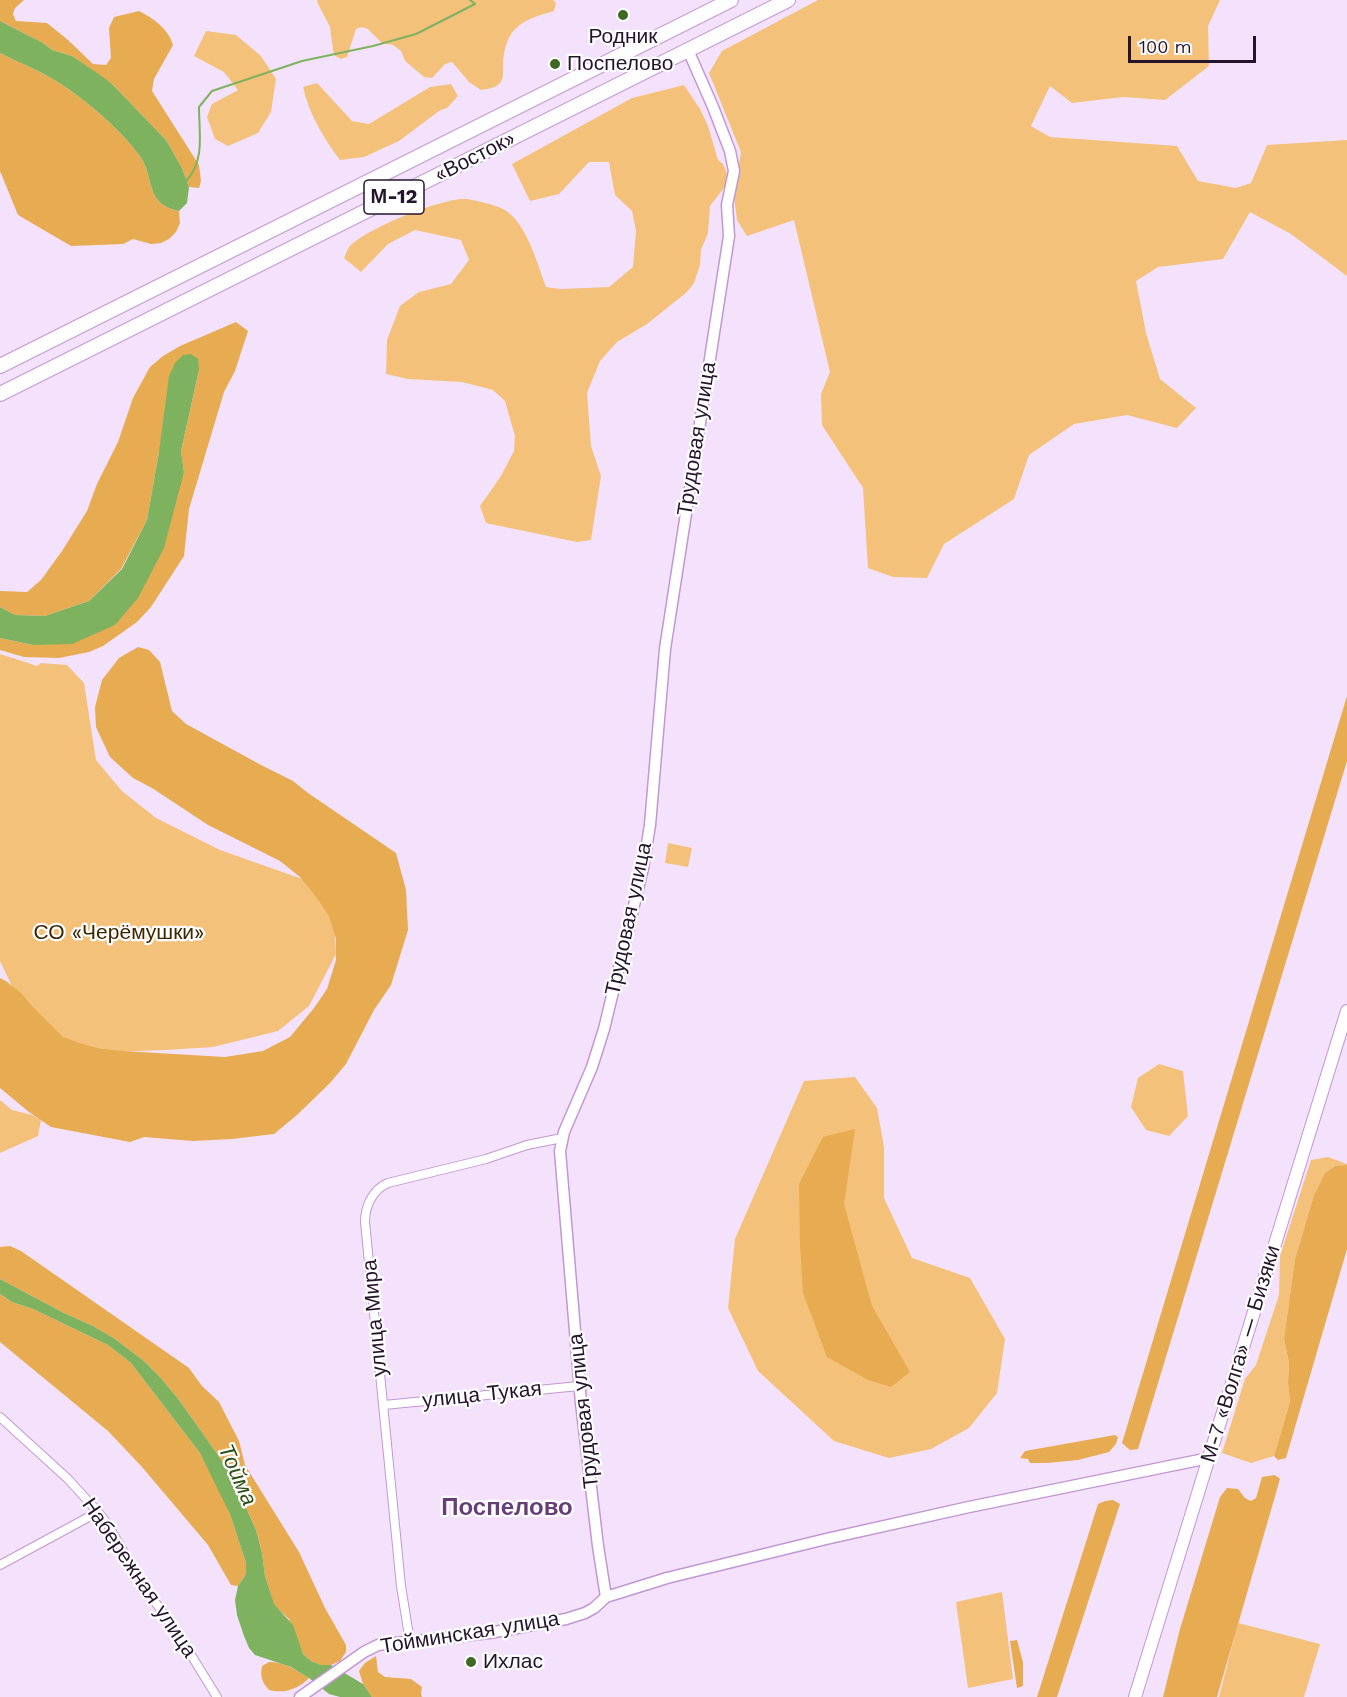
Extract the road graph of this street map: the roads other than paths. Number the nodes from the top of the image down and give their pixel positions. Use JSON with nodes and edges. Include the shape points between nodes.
{"nodes":[{"id":1,"x":731,"y":0,"type":"edge"},
{"id":2,"x":788,"y":0,"type":"edge"},
{"id":3,"x":688,"y":50,"type":"junction"},
{"id":4,"x":0,"y":366,"type":"edge"},
{"id":5,"x":0,"y":394,"type":"edge"},
{"id":6,"x":1347,"y":1011,"type":"edge"},
{"id":7,"x":562,"y":1138,"type":"junction"},
{"id":8,"x":579,"y":1386,"type":"junction"},
{"id":9,"x":384,"y":1405,"type":"junction"},
{"id":10,"x":0,"y":1417,"type":"edge"},
{"id":11,"x":1209,"y":1458,"type":"junction"},
{"id":12,"x":98,"y":1512,"type":"junction"},
{"id":13,"x":0,"y":1565,"type":"edge"},
{"id":14,"x":606,"y":1597,"type":"junction"},
{"id":15,"x":410,"y":1642,"type":"junction"},
{"id":16,"x":217,"y":1697,"type":"edge"},
{"id":17,"x":300,"y":1697,"type":"edge"},
{"id":18,"x":1135,"y":1697,"type":"edge"}],
"edges":[{"from":1,"to":4,"type":"main road","name":"«Восток»","number":"М-12"},
{"from":2,"to":3,"type":"main road","name":"«Восток»","number":"М-12"},
{"from":3,"to":5,"type":"main road","name":"«Восток»","number":"М-12"},
{"from":3,"to":7,"type":"street","name":"Трудовая улица","via":[[730,151],[734,171],[727,205],[729,236],[665,650],[643,868],[604,1029]]},
{"from":6,"to":11,"type":"main road","name":"М-7 «Волга» — Бизяки"},
{"from":7,"to":8,"type":"street","name":"Трудовая улица"},
{"from":7,"to":9,"type":"street","name":"улица Мира","via":[[388,1183],[373,1194],[366,1222]]},
{"from":8,"to":9,"type":"street","name":"улица Тукая"},
{"from":8,"to":14,"type":"street","name":"Трудовая улица"},
{"from":9,"to":15,"type":"street","name":"улица Мира"},
{"from":10,"to":12,"type":"street","name":"Набережная улица"},
{"from":11,"to":14,"type":"street","name":"Тойминская улица","via":[[826,1539]]},
{"from":11,"to":18,"type":"main road","name":"М-7 «Волга» — Бизяки"},
{"from":12,"to":13,"type":"street"},
{"from":12,"to":16,"type":"street","name":"Набережная улица"},
{"from":14,"to":15,"type":"street","name":"Тойминская улица","via":[[585,1613],[566,1619]]},
{"from":15,"to":17,"type":"street","name":"Тойминская улица","via":[[378,1645]]}]}
